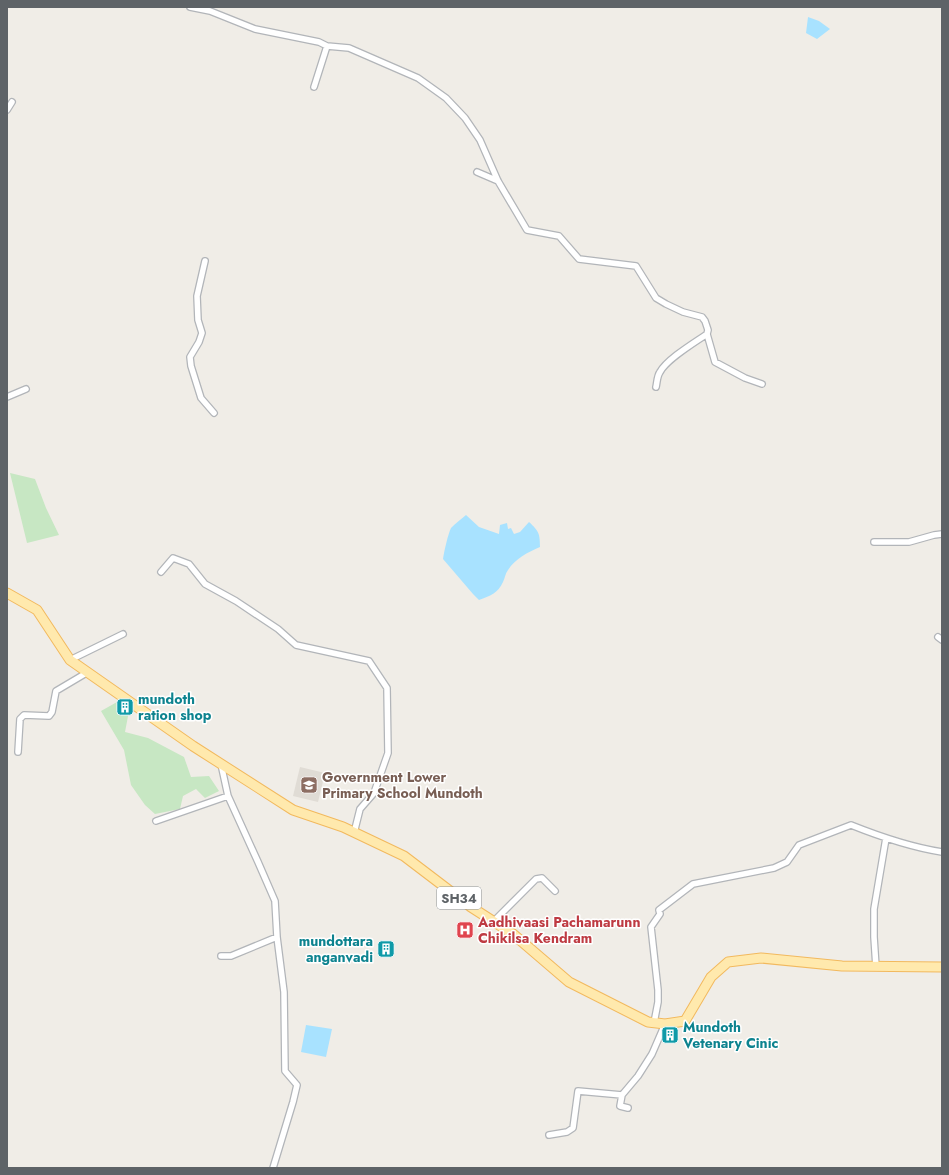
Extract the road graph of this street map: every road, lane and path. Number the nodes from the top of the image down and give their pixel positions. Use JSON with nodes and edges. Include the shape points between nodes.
{"nodes":[{"id":1,"x":190,"y":7,"type":"edge"},
{"id":2,"x":327,"y":46,"type":"junction"},
{"id":3,"x":314,"y":87,"type":"dead end"},
{"id":4,"x":12,"y":102,"type":"dead end"},
{"id":5,"x":7,"y":110,"type":"edge"},
{"id":6,"x":477,"y":172,"type":"dead end"},
{"id":7,"x":498,"y":181,"type":"junction"},
{"id":8,"x":205,"y":261,"type":"dead end"},
{"id":9,"x":707,"y":334,"type":"junction"},
{"id":10,"x":762,"y":384,"type":"dead end"},
{"id":11,"x":656,"y":388,"type":"dead end"},
{"id":12,"x":26,"y":389,"type":"dead end"},
{"id":13,"x":7,"y":397,"type":"edge"},
{"id":14,"x":214,"y":413,"type":"dead end"},
{"id":15,"x":942,"y":534,"type":"edge"},
{"id":16,"x":874,"y":542,"type":"dead end"},
{"id":17,"x":161,"y":572,"type":"dead end"},
{"id":18,"x":7,"y":593,"type":"edge"},
{"id":19,"x":123,"y":634,"type":"dead end"},
{"id":20,"x":70,"y":660,"type":"junction"},
{"id":21,"x":88,"y":672,"type":"junction"},
{"id":22,"x":18,"y":752,"type":"dead end"},
{"id":23,"x":221,"y":764,"type":"junction"},
{"id":24,"x":228,"y":796,"type":"junction"},
{"id":25,"x":156,"y":821,"type":"dead end"},
{"id":26,"x":354,"y":833,"type":"junction"},
{"id":27,"x":886,"y":838,"type":"junction"},
{"id":28,"x":942,"y":852,"type":"edge"},
{"id":29,"x":555,"y":891,"type":"dead end"},
{"id":30,"x":494,"y":922,"type":"junction"},
{"id":31,"x":277,"y":937,"type":"junction"},
{"id":32,"x":221,"y":956,"type":"dead end"},
{"id":33,"x":876,"y":967,"type":"junction"},
{"id":34,"x":942,"y":967,"type":"edge"},
{"id":35,"x":654,"y":1023,"type":"junction"},
{"id":36,"x":665,"y":1024,"type":"junction"},
{"id":37,"x":622,"y":1095,"type":"junction"},
{"id":38,"x":628,"y":1108,"type":"dead end"},
{"id":39,"x":549,"y":1135,"type":"dead end"},
{"id":40,"x":273,"y":1168,"type":"edge"}],
"edges":[{"from":1,"to":2,"type":"street","via":[[210,11],[255,30],[319,42]]},
{"from":2,"to":3,"type":"street"},
{"from":2,"to":7,"type":"street","via":[[349,48],[418,78],[446,98],[465,118],[480,140]]},
{"from":4,"to":5,"type":"street"},
{"from":6,"to":7,"type":"street"},
{"from":7,"to":9,"type":"street","via":[[527,230],[559,236],[579,259],[636,266],[656,298],[683,312],[702,317],[708,330]]},
{"from":8,"to":14,"type":"street","via":[[197,296],[198,320],[202,333],[190,356],[201,398]]},
{"from":9,"to":10,"type":"street","via":[[715,362]]},
{"from":9,"to":11,"type":"street","via":[[675,356],[663,368],[659,373]]},
{"from":12,"to":13,"type":"street"},
{"from":15,"to":16,"type":"street","via":[[909,542]]},
{"from":17,"to":26,"type":"street","via":[[173,558],[189,564],[205,584],[278,629],[296,645],[368,661],[387,688],[388,753],[374,793],[360,809]]},
{"from":18,"to":20,"type":"main road","number":"SH34","via":[[37,610]]},
{"from":19,"to":20,"type":"street"},
{"from":20,"to":21,"type":"main road","number":"SH34"},
{"from":21,"to":22,"type":"street","via":[[56,691],[49,716],[24,715],[20,719]]},
{"from":21,"to":23,"type":"main road","number":"SH34"},
{"from":23,"to":24,"type":"street"},
{"from":23,"to":26,"type":"main road","number":"SH34","via":[[293,810]]},
{"from":24,"to":25,"type":"street"},
{"from":24,"to":31,"type":"street","via":[[275,900]]},
{"from":26,"to":30,"type":"main road","number":"SH34","via":[[404,856]]},
{"from":27,"to":28,"type":"street","via":[[921,849]]},
{"from":27,"to":33,"type":"street","via":[[874,909]]},
{"from":27,"to":35,"type":"street","via":[[851,825],[799,845],[788,862],[774,868],[693,884],[659,910],[660,914],[652,927],[658,990]]},
{"from":29,"to":30,"type":"street","via":[[542,878],[536,879]]},
{"from":30,"to":35,"type":"main road","number":"SH34","via":[[513,934],[569,982]]},
{"from":31,"to":32,"type":"street","via":[[231,956]]},
{"from":31,"to":40,"type":"street","via":[[284,992],[285,1072],[297,1085]]},
{"from":33,"to":34,"type":"main road","number":"SH34"},
{"from":33,"to":36,"type":"main road","number":"SH34","via":[[761,958],[728,962],[711,977],[685,1021]]},
{"from":35,"to":36,"type":"main road","number":"SH34"},
{"from":36,"to":37,"type":"street","via":[[652,1054]]},
{"from":37,"to":38,"type":"street","via":[[620,1106]]},
{"from":37,"to":39,"type":"street","via":[[578,1091],[573,1128],[567,1132]]}]}
